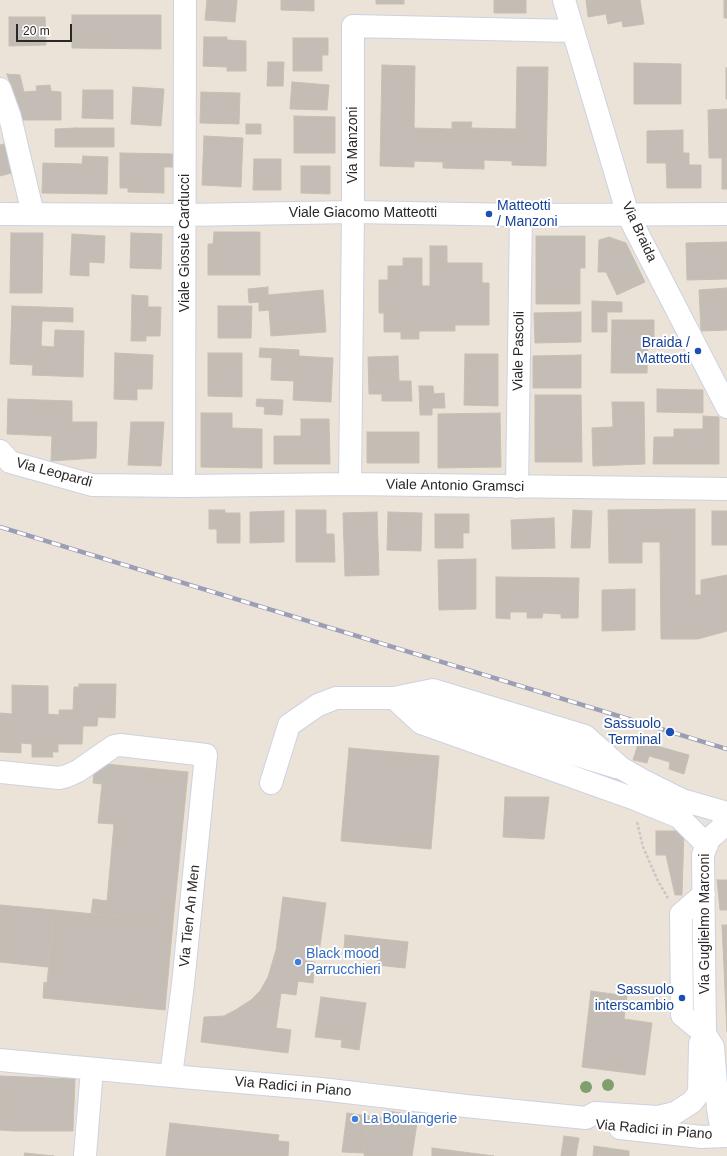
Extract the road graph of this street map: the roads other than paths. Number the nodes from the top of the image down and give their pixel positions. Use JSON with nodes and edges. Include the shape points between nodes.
{"nodes":[{"id":1,"x":185,"y":0,"type":"edge"},
{"id":2,"x":564,"y":0,"type":"edge"},
{"id":3,"x":574,"y":31,"type":"junction"},
{"id":4,"x":0,"y":89,"type":"edge"},
{"id":5,"x":353,"y":212,"type":"junction"},
{"id":6,"x":0,"y":214,"type":"edge"},
{"id":7,"x":33,"y":214,"type":"junction"},
{"id":8,"x":727,"y":214,"type":"edge"},
{"id":9,"x":185,"y":215,"type":"junction"},
{"id":10,"x":521,"y":215,"type":"junction"},
{"id":11,"x":628,"y":215,"type":"junction"},
{"id":12,"x":727,"y":407,"type":"edge"},
{"id":13,"x":0,"y":451,"type":"edge"},
{"id":14,"x":350,"y":484,"type":"junction"},
{"id":15,"x":184,"y":486,"type":"junction"},
{"id":16,"x":517,"y":487,"type":"junction"},
{"id":17,"x":727,"y":489,"type":"edge"},
{"id":18,"x":394,"y":698,"type":"junction"},
{"id":19,"x":0,"y":772,"type":"edge"},
{"id":20,"x":271,"y":783,"type":"dead end"},
{"id":21,"x":662,"y":800,"type":"junction"},
{"id":22,"x":727,"y":813,"type":"edge"},
{"id":23,"x":727,"y":823,"type":"edge"},
{"id":24,"x":707,"y":845,"type":"junction"},
{"id":25,"x":705,"y":1034,"type":"junction"},
{"id":26,"x":0,"y":1060,"type":"edge"},
{"id":27,"x":92,"y":1068,"type":"junction"},
{"id":28,"x":171,"y":1076,"type":"junction"},
{"id":29,"x":692,"y":1102,"type":"joint"},
{"id":30,"x":586,"y":1118,"type":"junction"},
{"id":31,"x":727,"y":1132,"type":"edge"},
{"id":32,"x":727,"y":1136,"type":"edge"},
{"id":33,"x":85,"y":1156,"type":"edge"}],
"edges":[{"from":1,"to":9,"type":"street","name":"Viale Giosuè Carducci"},
{"from":2,"to":3,"type":"street","name":"Via Braida"},
{"from":3,"to":5,"type":"street","name":"Via Manzoni","via":[[353,26]]},
{"from":3,"to":11,"type":"street","name":"Via Braida"},
{"from":4,"to":7,"type":"street","via":[[10,117]]},
{"from":5,"to":9,"type":"street","name":"Viale Giacomo Matteotti"},
{"from":5,"to":10,"type":"street","name":"Viale Giacomo Matteotti"},
{"from":5,"to":14,"type":"street","name":"Via Manzoni"},
{"from":6,"to":7,"type":"street","name":"Viale Giacomo Matteotti"},
{"from":7,"to":9,"type":"street","name":"Viale Giacomo Matteotti"},
{"from":8,"to":11,"type":"street","name":"Viale Giacomo Matteotti"},
{"from":9,"to":15,"type":"street","name":"Viale Giosuè Carducci"},
{"from":10,"to":11,"type":"street","name":"Viale Giacomo Matteotti"},
{"from":10,"to":16,"type":"street","name":"Viale Pascoli"},
{"from":11,"to":12,"type":"street","name":"Via Braida"},
{"from":13,"to":15,"type":"street","name":"Via Leopardi","via":[[10,462],[92,485]]},
{"from":14,"to":15,"type":"street","name":"Viale Antonio Gramsci"},
{"from":14,"to":16,"type":"street","name":"Viale Antonio Gramsci"},
{"from":16,"to":17,"type":"street","name":"Viale Antonio Gramsci"},
{"from":18,"to":20,"type":"street","via":[[336,698],[318,705],[289,725]]},
{"from":18,"to":21,"type":"street","via":[[421,723],[635,799]]},
{"from":18,"to":21,"type":"street","via":[[433,690],[585,736]]},
{"from":19,"to":28,"type":"street","name":"Via Tien An Men","via":[[59,778],[78,771],[114,746],[120,745],[206,755]]},
{"from":21,"to":22,"type":"street","via":[[682,800]]},
{"from":21,"to":24,"type":"street"},
{"from":23,"to":24,"type":"street","name":"Via Guglielmo Marconi","via":[[708,840]]},
{"from":24,"to":25,"type":"street","name":"Via Guglielmo Marconi","via":[[703,855]]},
{"from":25,"to":29,"type":"street","name":"Via Guglielmo Marconi","via":[[700,1044],[699,1094]]},
{"from":25,"to":31,"type":"street","name":"Via Guglielmo Marconi","via":[[713,1047],[718,1109],[720,1121]]},
{"from":26,"to":27,"type":"street","name":"Via Radici in Piano"},
{"from":27,"to":28,"type":"street","name":"Via Radici in Piano"},
{"from":27,"to":33,"type":"street"},
{"from":28,"to":30,"type":"street","name":"Via Radici in Piano","via":[[321,1089]]},
{"from":29,"to":30,"type":"street","name":"Via Radici in Piano","via":[[675,1113],[658,1117],[595,1113]]},
{"from":30,"to":32,"type":"street","name":"Via Radici in Piano","via":[[590,1125],[702,1137]]}]}
